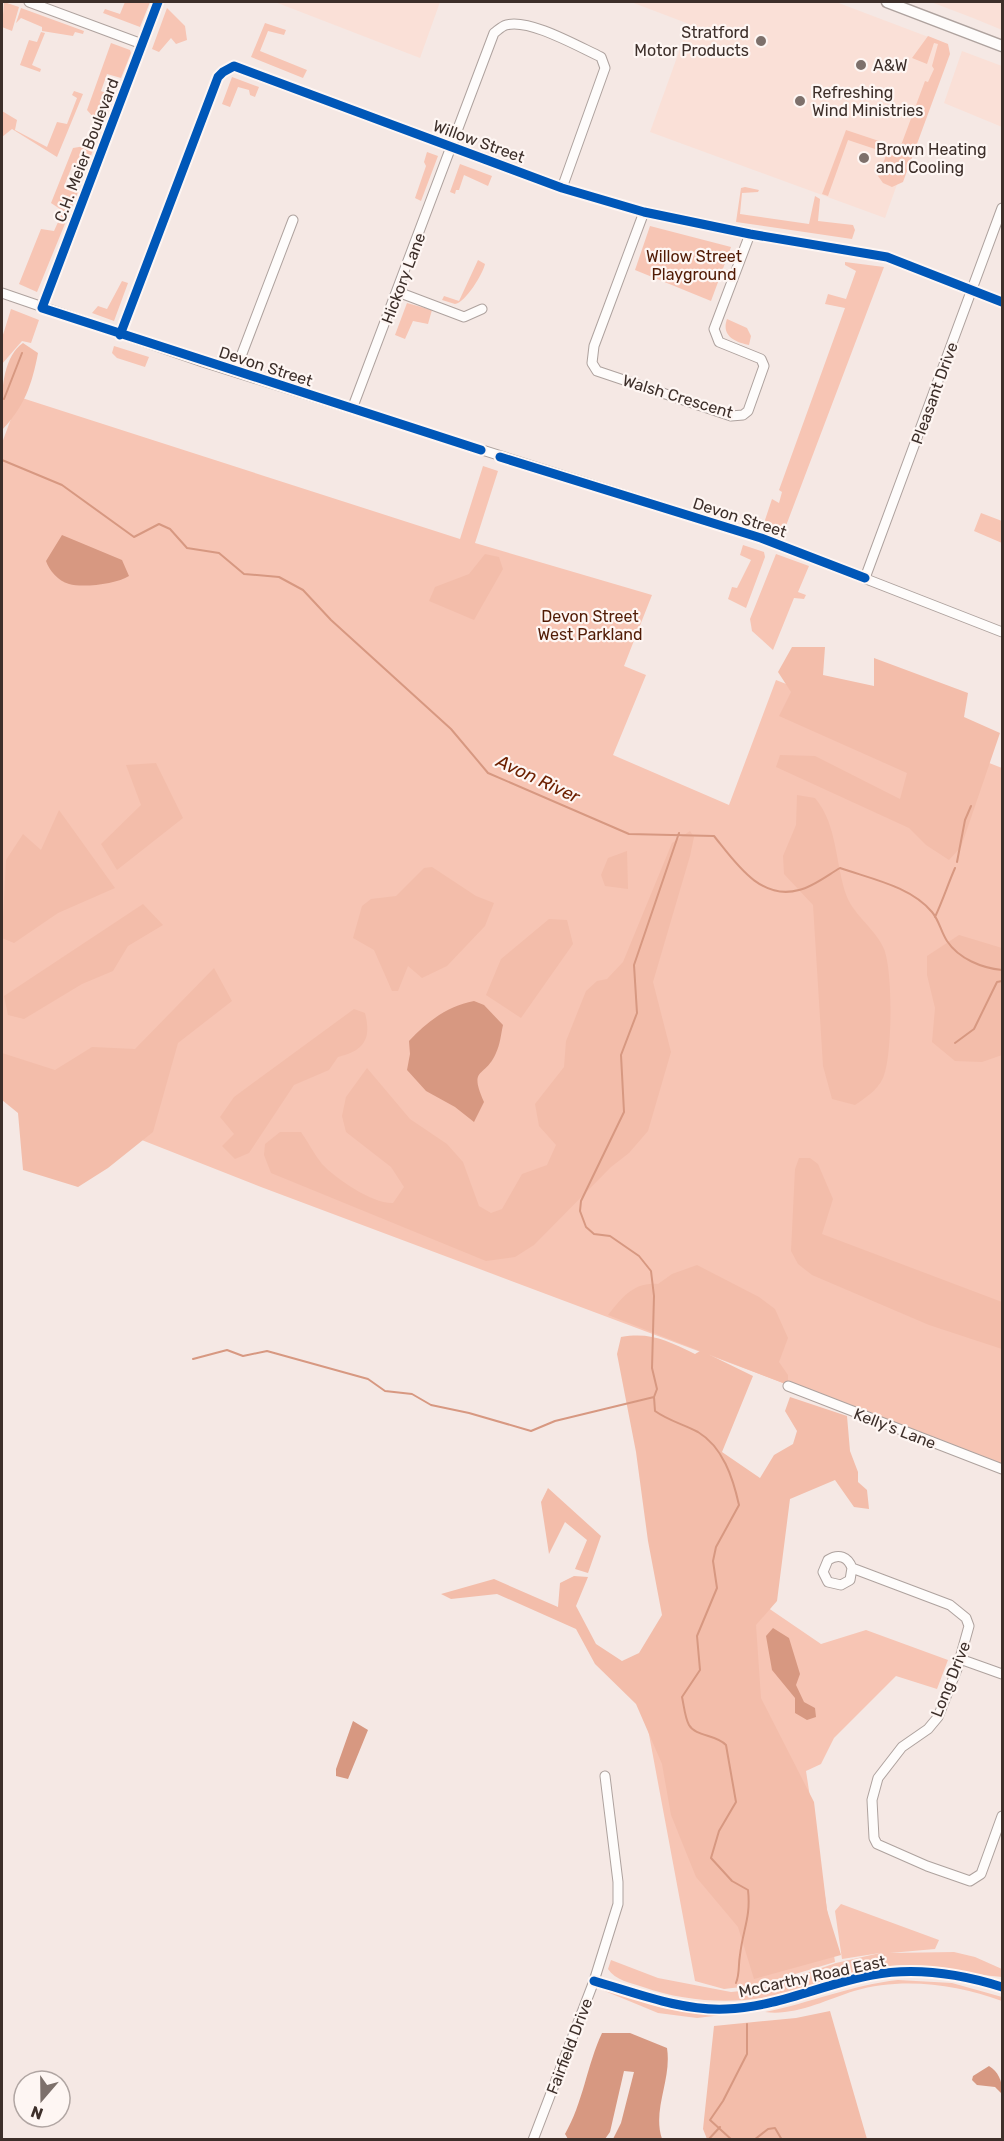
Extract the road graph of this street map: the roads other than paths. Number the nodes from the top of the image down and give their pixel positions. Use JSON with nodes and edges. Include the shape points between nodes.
{"nodes":[{"id":1,"x":29,"y":2,"type":"edge"},
{"id":2,"x":158,"y":2,"type":"edge"},
{"id":3,"x":887,"y":2,"type":"edge"},
{"id":4,"x":142,"y":44,"type":"junction"},
{"id":5,"x":1002,"y":46,"type":"edge"},
{"id":6,"x":453,"y":147,"type":"junction"},
{"id":7,"x":562,"y":188,"type":"junction"},
{"id":8,"x":1002,"y":208,"type":"edge"},
{"id":9,"x":644,"y":212,"type":"junction"},
{"id":10,"x":293,"y":220,"type":"dead end"},
{"id":11,"x":750,"y":234,"type":"junction"},
{"id":12,"x":972,"y":291,"type":"junction"},
{"id":13,"x":398,"y":292,"type":"junction"},
{"id":14,"x":2,"y":293,"type":"edge"},
{"id":15,"x":1002,"y":302,"type":"edge"},
{"id":16,"x":42,"y":308,"type":"junction"},
{"id":17,"x":482,"y":309,"type":"dead end"},
{"id":18,"x":120,"y":335,"type":"junction"},
{"id":19,"x":235,"y":372,"type":"junction"},
{"id":20,"x":352,"y":409,"type":"junction"},
{"id":21,"x":865,"y":579,"type":"junction"},
{"id":22,"x":1002,"y":632,"type":"edge"},
{"id":23,"x":788,"y":1386,"type":"dead end"},
{"id":24,"x":1002,"y":1469,"type":"edge"},
{"id":25,"x":852,"y":1569,"type":"dead end"},
{"id":26,"x":960,"y":1659,"type":"junction"},
{"id":27,"x":1002,"y":1674,"type":"edge"},
{"id":28,"x":605,"y":1776,"type":"dead end"},
{"id":29,"x":1002,"y":1816,"type":"edge"},
{"id":30,"x":594,"y":1981,"type":"junction"},
{"id":31,"x":1002,"y":1987,"type":"edge"},
{"id":32,"x":533,"y":2139,"type":"edge"}],
"edges":[{"from":1,"to":4,"type":"street"},
{"from":2,"to":4,"type":"street","name":"C.H. Meier Boulevard"},
{"from":3,"to":5,"type":"main road"},
{"from":4,"to":16,"type":"street","name":"C.H. Meier Boulevard"},
{"from":6,"to":7,"type":"street","name":"Willow Street"},
{"from":6,"to":7,"type":"street","name":"Hickory Lane","via":[[494,33],[505,25],[520,24],[559,38],[601,57],[605,68]]},
{"from":6,"to":13,"type":"street","name":"Hickory Lane"},
{"from":6,"to":18,"type":"street","name":"Willow Street","via":[[242,68],[228,68],[218,80]]},
{"from":7,"to":9,"type":"street","name":"Willow Street"},
{"from":8,"to":12,"type":"street","name":"Pleasant Drive"},
{"from":9,"to":11,"type":"street","name":"Willow Street"},
{"from":9,"to":11,"type":"street","name":"Walsh Crescent","via":[[594,346],[592,363],[600,372],[731,416],[748,411],[764,366],[761,359],[719,342],[714,329]]},
{"from":10,"to":19,"type":"street"},
{"from":11,"to":12,"type":"street","name":"Willow Street","via":[[887,257]]},
{"from":12,"to":15,"type":"street","name":"Willow Street"},
{"from":12,"to":21,"type":"street","name":"Pleasant Drive"},
{"from":13,"to":17,"type":"street","via":[[464,316]]},
{"from":13,"to":20,"type":"street","name":"Hickory Lane"},
{"from":14,"to":16,"type":"street","name":"Devon Street"},
{"from":16,"to":18,"type":"street","name":"Devon Street"},
{"from":18,"to":19,"type":"street","name":"Devon Street"},
{"from":19,"to":20,"type":"street","name":"Devon Street"},
{"from":20,"to":21,"type":"street","name":"Devon Street","via":[[761,538]]},
{"from":21,"to":22,"type":"street","name":"Devon Street"},
{"from":23,"to":24,"type":"street","name":"Kelly's Lane"},
{"from":25,"to":26,"type":"street","name":"Long Drive","via":[[959,1611],[969,1626]]},
{"from":26,"to":27,"type":"street"},
{"from":26,"to":29,"type":"street","name":"Long Drive","via":[[938,1717],[902,1747],[878,1778],[872,1800],[874,1838],[882,1849],[970,1881],[981,1874]]},
{"from":28,"to":30,"type":"street","name":"Fairfield Drive","via":[[618,1904]]},
{"from":30,"to":31,"type":"street","name":"McCarthy Road East","via":[[685,2006],[726,2009],[792,1999],[872,1975],[954,1975]]},
{"from":30,"to":32,"type":"street","name":"Fairfield Drive"}]}
